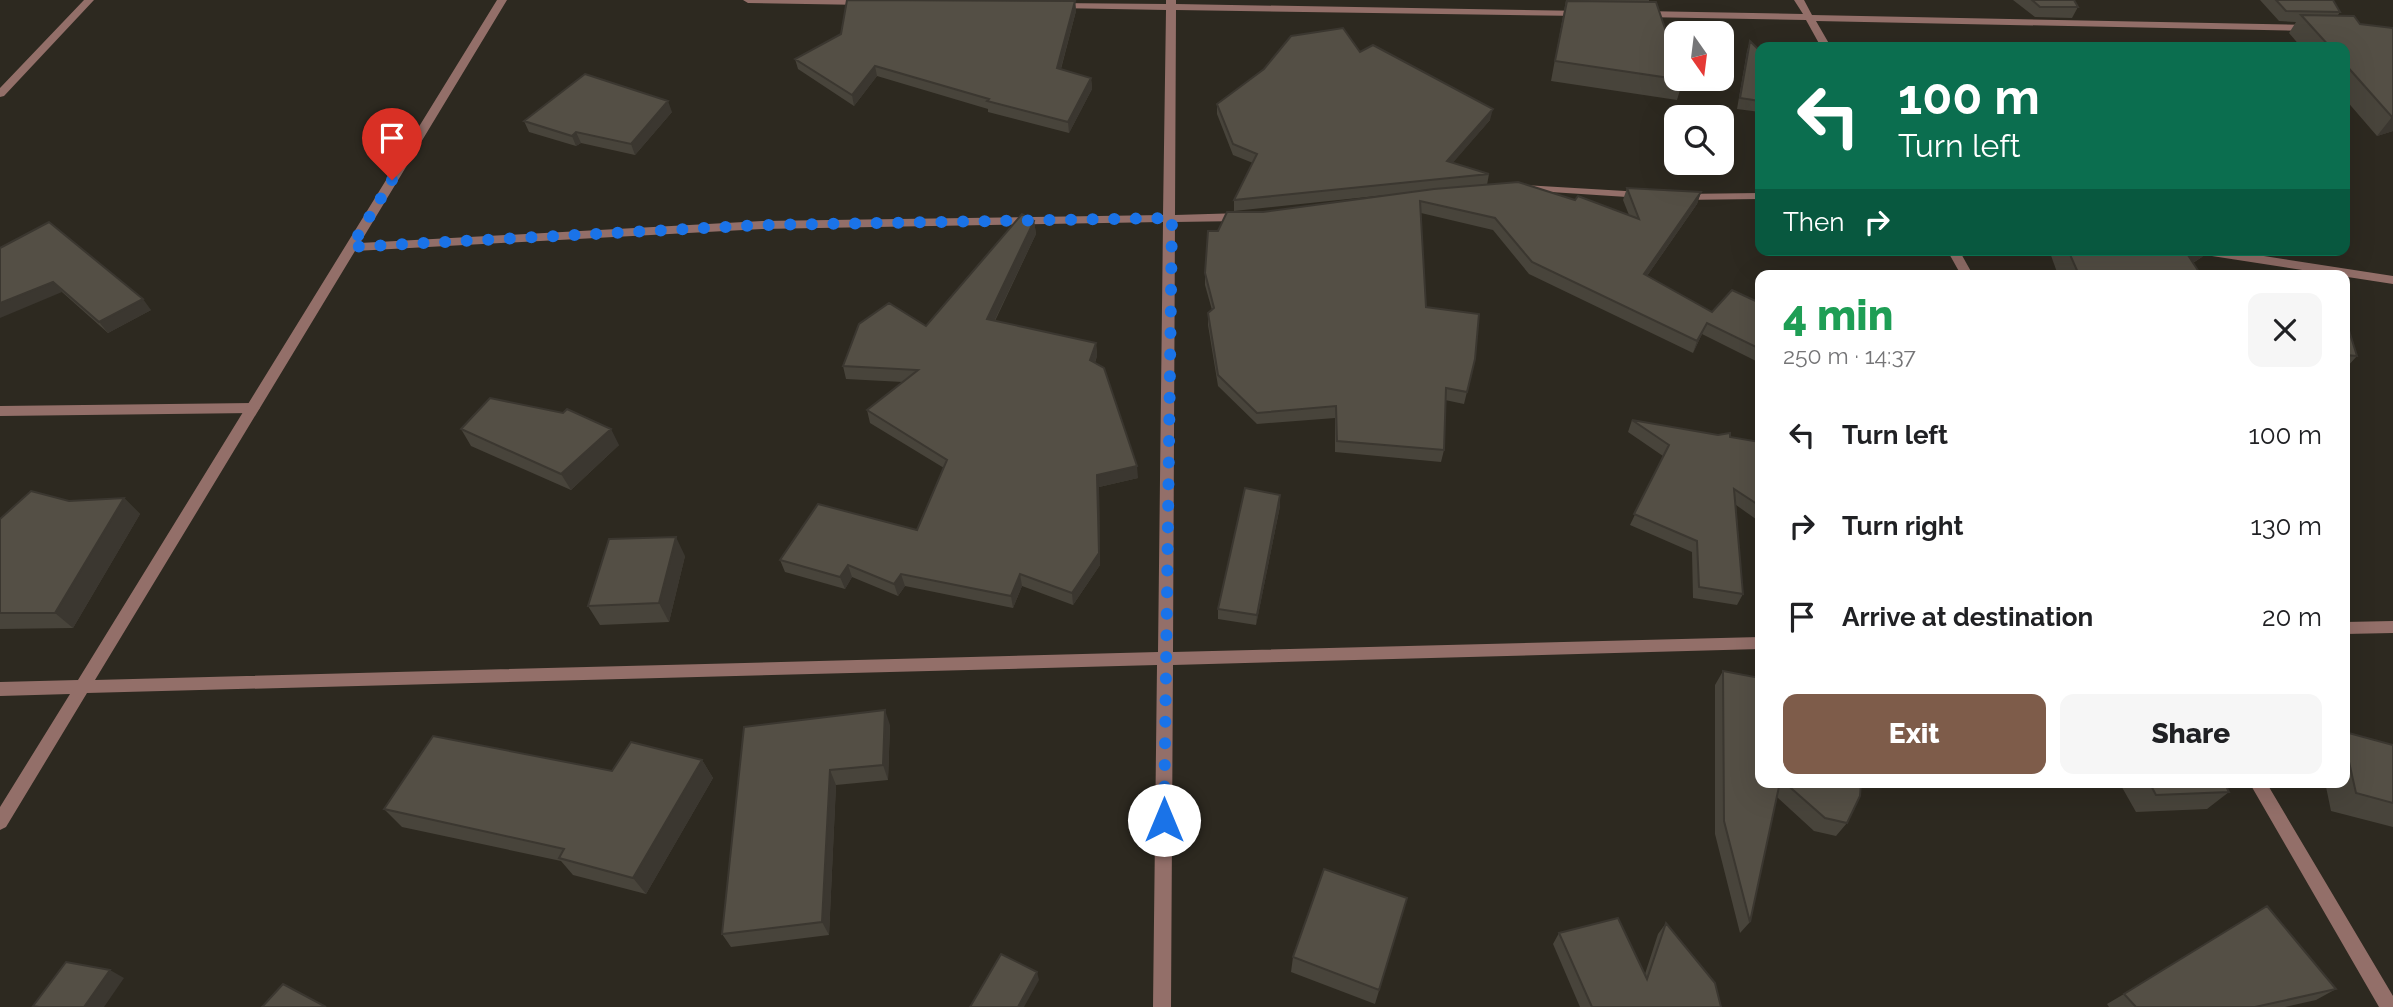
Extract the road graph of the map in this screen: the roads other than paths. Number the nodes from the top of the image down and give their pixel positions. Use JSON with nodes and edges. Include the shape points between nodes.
{"nodes":[{"id":1,"x":89,"y":0,"type":"edge"},
{"id":2,"x":502,"y":0,"type":"edge"},
{"id":3,"x":748,"y":0,"type":"edge"},
{"id":4,"x":1800,"y":0,"type":"edge"},
{"id":5,"x":871,"y":2,"type":"edge"},
{"id":6,"x":1171,"y":3,"type":"edge"},
{"id":7,"x":1048,"y":5,"type":"edge"},
{"id":8,"x":1602,"y":13,"type":"edge"},
{"id":9,"x":1630,"y":14,"type":"edge"},
{"id":10,"x":1810,"y":18,"type":"junction"},
{"id":11,"x":2323,"y":28,"type":"edge"},
{"id":12,"x":1823,"y":42,"type":"edge"},
{"id":13,"x":0,"y":94,"type":"edge"},
{"id":14,"x":1506,"y":189,"type":"edge"},
{"id":15,"x":1656,"y":196,"type":"edge"},
{"id":16,"x":1670,"y":196,"type":"edge"},
{"id":17,"x":1755,"y":196,"type":"edge"},
{"id":18,"x":1249,"y":217,"type":"edge"},
{"id":19,"x":1172,"y":218,"type":"junction"},
{"id":20,"x":351,"y":247,"type":"junction"},
{"id":21,"x":2239,"y":256,"type":"edge"},
{"id":22,"x":2333,"y":270,"type":"edge"},
{"id":23,"x":2350,"y":273,"type":"edge"},
{"id":24,"x":2393,"y":279,"type":"edge"},
{"id":25,"x":253,"y":408,"type":"junction"},
{"id":26,"x":0,"y":411,"type":"edge"},
{"id":27,"x":2393,"y":627,"type":"edge"},
{"id":28,"x":2350,"y":628,"type":"edge"},
{"id":29,"x":1755,"y":643,"type":"edge"},
{"id":30,"x":1165,"y":659,"type":"junction"},
{"id":31,"x":82,"y":687,"type":"junction"},
{"id":32,"x":0,"y":689,"type":"edge"},
{"id":33,"x":2261,"y":788,"type":"edge"},
{"id":34,"x":0,"y":822,"type":"edge"},
{"id":35,"x":1162,"y":1007,"type":"edge"},
{"id":36,"x":2389,"y":1007,"type":"edge"}],
"edges":[{"from":1,"to":13,"type":"street"},
{"from":2,"to":20,"type":"street"},
{"from":3,"to":5,"type":"street"},
{"from":4,"to":10,"type":"street"},
{"from":6,"to":7,"type":"street"},
{"from":6,"to":8,"type":"street"},
{"from":6,"to":19,"type":"street"},
{"from":9,"to":10,"type":"street"},
{"from":10,"to":11,"type":"street"},
{"from":10,"to":12,"type":"street"},
{"from":14,"to":15,"type":"street"},
{"from":16,"to":17,"type":"street"},
{"from":18,"to":19,"type":"street"},
{"from":19,"to":20,"type":"street","via":[[762,225]]},
{"from":19,"to":30,"type":"street"},
{"from":20,"to":25,"type":"street"},
{"from":21,"to":22,"type":"street"},
{"from":23,"to":24,"type":"street"},
{"from":25,"to":26,"type":"street"},
{"from":25,"to":31,"type":"street"},
{"from":27,"to":28,"type":"street"},
{"from":29,"to":30,"type":"street"},
{"from":30,"to":31,"type":"street"},
{"from":30,"to":35,"type":"street"},
{"from":31,"to":32,"type":"street"},
{"from":31,"to":34,"type":"street"},
{"from":33,"to":36,"type":"street"}]}
